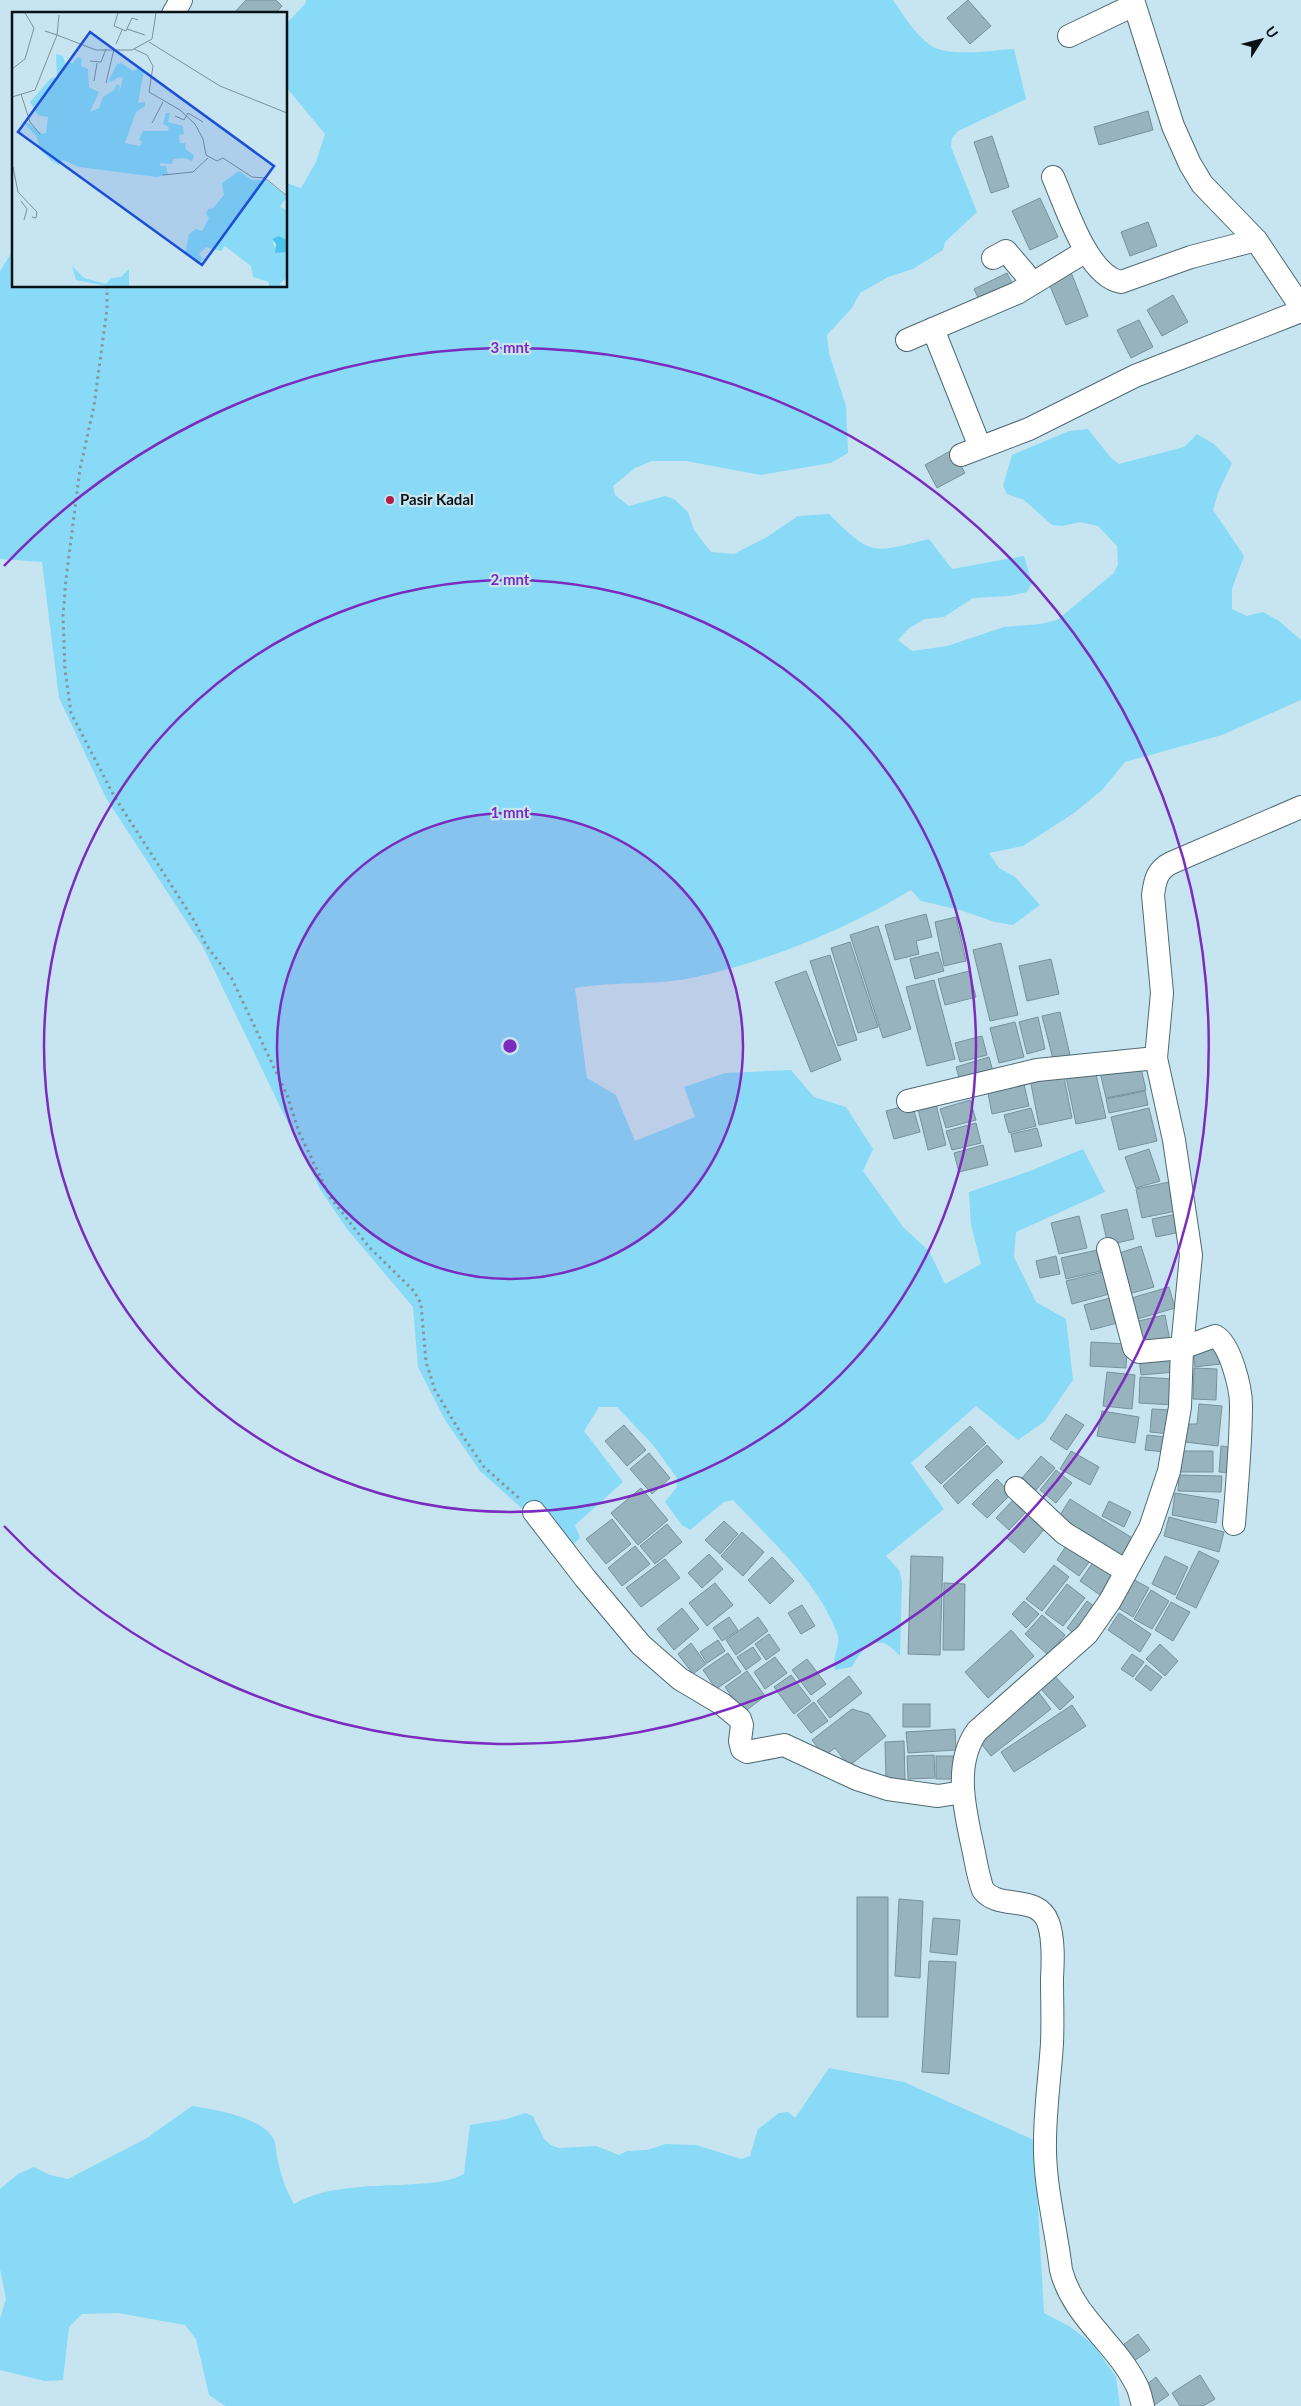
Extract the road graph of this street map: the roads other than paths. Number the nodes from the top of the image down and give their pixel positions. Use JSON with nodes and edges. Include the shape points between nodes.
{"nodes":[{"id":1,"x":181,"y":0,"type":"edge"},
{"id":2,"x":1133,"y":3,"type":"edge"},
{"id":3,"x":174,"y":12,"type":"edge"},
{"id":4,"x":1069,"y":36,"type":"dead end"},
{"id":5,"x":1053,"y":177,"type":"dead end"},
{"id":6,"x":1256,"y":240,"type":"junction"},
{"id":7,"x":1086,"y":251,"type":"junction"},
{"id":8,"x":993,"y":258,"type":"dead end"},
{"id":9,"x":1033,"y":283,"type":"junction"},
{"id":10,"x":1301,"y":307,"type":"edge"},
{"id":11,"x":1301,"y":311,"type":"edge"},
{"id":12,"x":933,"y":329,"type":"junction"},
{"id":13,"x":907,"y":340,"type":"dead end"},
{"id":14,"x":1301,"y":807,"type":"edge"},
{"id":15,"x":1156,"y":1058,"type":"junction"},
{"id":16,"x":908,"y":1101,"type":"dead end"},
{"id":17,"x":1108,"y":1249,"type":"dead end"},
{"id":18,"x":1182,"y":1348,"type":"junction"},
{"id":19,"x":1016,"y":1488,"type":"dead end"},
{"id":20,"x":534,"y":1512,"type":"road end"},
{"id":21,"x":1234,"y":1524,"type":"dead end"},
{"id":22,"x":1126,"y":1571,"type":"junction"},
{"id":23,"x":963,"y":1792,"type":"junction"},
{"id":24,"x":1143,"y":2406,"type":"edge"}],
"edges":[{"from":1,"to":3,"type":"street"},
{"from":2,"to":4,"type":"street"},
{"from":2,"to":6,"type":"street","via":[[1190,164],[1202,184]]},
{"from":5,"to":7,"type":"street"},
{"from":6,"to":7,"type":"street","via":[[1191,257],[1121,282],[1102,273]]},
{"from":6,"to":10,"type":"street"},
{"from":7,"to":9,"type":"street"},
{"from":8,"to":9,"type":"street","via":[[1006,251]]},
{"from":9,"to":12,"type":"street"},
{"from":11,"to":12,"type":"street","via":[[1143,373],[1029,429],[971,451]]},
{"from":12,"to":13,"type":"street"},
{"from":14,"to":15,"type":"street","via":[[1171,862],[1158,872],[1153,895],[1162,993]]},
{"from":15,"to":16,"type":"street","via":[[1037,1070]]},
{"from":15,"to":18,"type":"street","via":[[1174,1140],[1191,1255]]},
{"from":17,"to":18,"type":"street","via":[[1134,1348],[1139,1352]]},
{"from":18,"to":21,"type":"street","via":[[1215,1336],[1224,1343],[1236,1374],[1241,1403]]},
{"from":18,"to":22,"type":"street","via":[[1180,1407],[1168,1471],[1150,1528]]},
{"from":19,"to":22,"type":"street","via":[[1064,1533]]},
{"from":20,"to":23,"type":"street","via":[[641,1646],[680,1679],[740,1719],[742,1749],[747,1752],[784,1745],[888,1790],[938,1796]]},
{"from":22,"to":23,"type":"street","via":[[1087,1634],[977,1730],[966,1756]]},
{"from":23,"to":24,"type":"street","via":[[983,1890],[990,1897],[1029,1904],[1048,1921],[1053,1962],[1052,2042],[1044,2158],[1061,2270],[1065,2287],[1074,2303],[1126,2368],[1137,2385]]}]}
